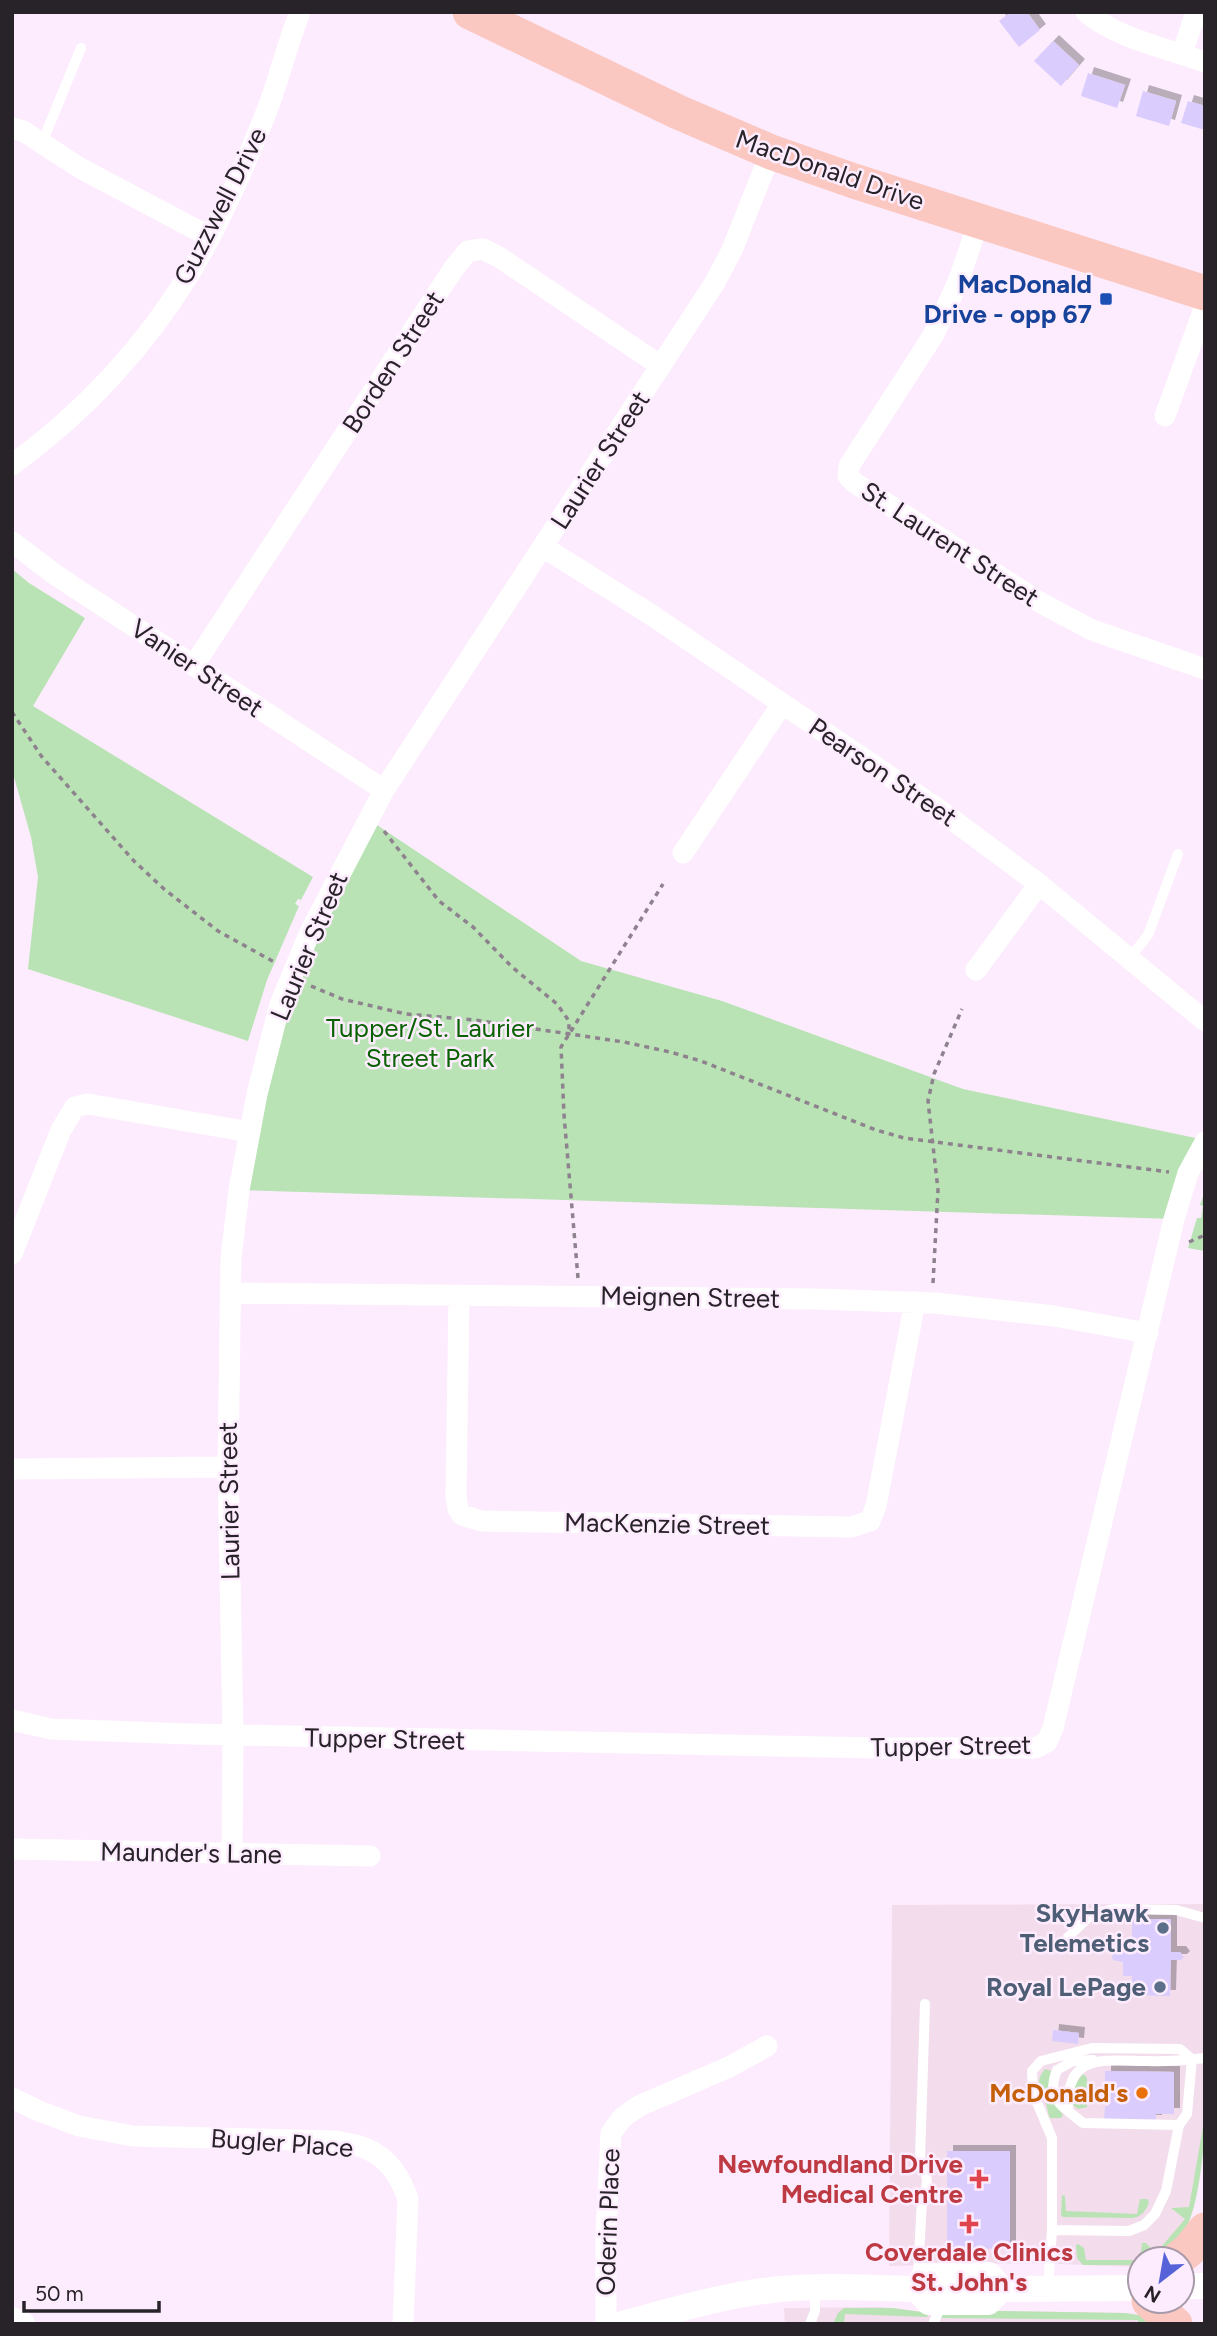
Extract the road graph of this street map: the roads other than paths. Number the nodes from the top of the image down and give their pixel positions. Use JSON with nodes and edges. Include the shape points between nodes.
{"nodes":[{"id":1,"x":300,"y":12,"type":"edge"},
{"id":2,"x":470,"y":12,"type":"edge"},
{"id":3,"x":1086,"y":12,"type":"edge"},
{"id":4,"x":1196,"y":12,"type":"edge"},
{"id":5,"x":81,"y":48,"type":"dead end"},
{"id":6,"x":1182,"y":54,"type":"junction"},
{"id":7,"x":1205,"y":62,"type":"edge"},
{"id":8,"x":12,"y":128,"type":"edge"},
{"id":9,"x":42,"y":143,"type":"junction"},
{"id":10,"x":771,"y":152,"type":"junction"},
{"id":11,"x":979,"y":222,"type":"junction"},
{"id":12,"x":210,"y":237,"type":"junction"},
{"id":13,"x":1205,"y":293,"type":"edge"},
{"id":14,"x":1205,"y":306,"type":"edge"},
{"id":15,"x":660,"y":366,"type":"junction"},
{"id":16,"x":1165,"y":416,"type":"dead end"},
{"id":17,"x":12,"y":466,"type":"edge"},
{"id":18,"x":12,"y":542,"type":"edge"},
{"id":19,"x":543,"y":547,"type":"junction"},
{"id":20,"x":194,"y":666,"type":"junction"},
{"id":21,"x":1205,"y":669,"type":"edge"},
{"id":22,"x":782,"y":704,"type":"junction"},
{"id":23,"x":384,"y":790,"type":"junction"},
{"id":24,"x":683,"y":853,"type":"dead end"},
{"id":25,"x":1178,"y":854,"type":"dead end"},
{"id":26,"x":1039,"y":884,"type":"junction"},
{"id":27,"x":1129,"y":958,"type":"junction"},
{"id":28,"x":976,"y":970,"type":"dead end"},
{"id":29,"x":1205,"y":1021,"type":"edge"},
{"id":30,"x":250,"y":1132,"type":"junction"},
{"id":31,"x":1205,"y":1142,"type":"edge"},
{"id":32,"x":12,"y":1254,"type":"edge"},
{"id":33,"x":230,"y":1293,"type":"junction"},
{"id":34,"x":459,"y":1296,"type":"junction"},
{"id":35,"x":915,"y":1302,"type":"junction"},
{"id":36,"x":1148,"y":1333,"type":"junction"},
{"id":37,"x":228,"y":1467,"type":"junction"},
{"id":38,"x":12,"y":1469,"type":"edge"},
{"id":39,"x":12,"y":1720,"type":"edge"},
{"id":40,"x":233,"y":1735,"type":"junction"},
{"id":41,"x":12,"y":1849,"type":"edge"},
{"id":42,"x":232,"y":1854,"type":"junction"},
{"id":43,"x":370,"y":1856,"type":"dead end"},
{"id":44,"x":1205,"y":1918,"type":"edge"},
{"id":45,"x":1068,"y":1937,"type":"dead end"},
{"id":46,"x":925,"y":2004,"type":"dead end"},
{"id":47,"x":767,"y":2046,"type":"dead end"},
{"id":48,"x":1205,"y":2058,"type":"edge"},
{"id":49,"x":1192,"y":2059,"type":"junction"},
{"id":50,"x":1096,"y":2060,"type":"junction"},
{"id":51,"x":12,"y":2098,"type":"edge"},
{"id":52,"x":1068,"y":2111,"type":"junction"},
{"id":53,"x":1179,"y":2125,"type":"junction"},
{"id":54,"x":1052,"y":2230,"type":"junction"},
{"id":55,"x":1205,"y":2230,"type":"edge"},
{"id":56,"x":1193,"y":2245,"type":"edge"},
{"id":57,"x":815,"y":2287,"type":"junction"},
{"id":58,"x":917,"y":2289,"type":"junction"},
{"id":59,"x":1001,"y":2289,"type":"junction"},
{"id":60,"x":1048,"y":2289,"type":"junction"},
{"id":61,"x":1126,"y":2291,"type":"edge"},
{"id":62,"x":938,"y":2313,"type":"edge"},
{"id":63,"x":12,"y":2320,"type":"edge"},
{"id":64,"x":22,"y":2324,"type":"edge"},
{"id":65,"x":403,"y":2324,"type":"edge"},
{"id":66,"x":606,"y":2324,"type":"edge"},
{"id":67,"x":622,"y":2324,"type":"edge"},
{"id":68,"x":810,"y":2324,"type":"edge"}],
"edges":[{"from":1,"to":12,"type":"street","name":"Guzzwell Drive","via":[[266,114]]},
{"from":2,"to":10,"type":"main road","name":"MacDonald Drive","via":[[638,94]]},
{"from":3,"to":6,"type":"street","via":[[1125,34]]},
{"from":4,"to":6,"type":"street"},
{"from":5,"to":9,"type":"lane"},
{"from":6,"to":7,"type":"street"},
{"from":8,"to":9,"type":"street"},
{"from":9,"to":12,"type":"street"},
{"from":10,"to":11,"type":"main road","name":"MacDonald Drive"},
{"from":10,"to":15,"type":"street","name":"Laurier Street","via":[[732,250]]},
{"from":11,"to":13,"type":"main road","name":"MacDonald Drive"},
{"from":11,"to":21,"type":"street","name":"St. Laurent Street","via":[[934,334],[849,466],[848,476],[1041,603],[1092,630]]},
{"from":12,"to":17,"type":"street","name":"Guzzwell Drive","via":[[169,304],[114,374],[78,413]]},
{"from":14,"to":16,"type":"street"},
{"from":15,"to":19,"type":"street","name":"Laurier Street"},
{"from":15,"to":20,"type":"street","name":"Borden Street","via":[[499,257],[483,249],[468,251]]},
{"from":18,"to":20,"type":"street","name":"Vanier Street"},
{"from":19,"to":22,"type":"street","name":"Pearson Street"},
{"from":19,"to":23,"type":"street","name":"Laurier Street"},
{"from":20,"to":23,"type":"street","name":"Vanier Street"},
{"from":22,"to":24,"type":"street"},
{"from":22,"to":26,"type":"street","name":"Pearson Street"},
{"from":23,"to":30,"type":"street","name":"Laurier Street","via":[[292,973],[268,1048]]},
{"from":25,"to":27,"type":"lane","via":[[1148,935]]},
{"from":26,"to":27,"type":"street","name":"Pearson Street"},
{"from":26,"to":28,"type":"street"},
{"from":27,"to":29,"type":"street","name":"Pearson Street"},
{"from":30,"to":32,"type":"street","via":[[88,1104],[75,1107],[61,1130]]},
{"from":30,"to":33,"type":"street","name":"Laurier Street","via":[[234,1224]]},
{"from":31,"to":36,"type":"street","name":"Tupper Street","via":[[1188,1173],[1174,1219]]},
{"from":33,"to":34,"type":"street","name":"Meignen Street"},
{"from":33,"to":37,"type":"street","name":"Laurier Street"},
{"from":34,"to":35,"type":"street","name":"Meignen Street"},
{"from":34,"to":35,"type":"street","name":"MacKenzie Street","via":[[456,1495],[462,1515],[481,1521],[838,1527],[870,1521],[876,1506]]},
{"from":35,"to":36,"type":"street","name":"Meignen Street","via":[[1054,1316]]},
{"from":36,"to":40,"type":"street","name":"Tupper Street","via":[[1053,1728],[1047,1742],[1035,1748]]},
{"from":37,"to":38,"type":"street"},
{"from":37,"to":40,"type":"street","name":"Laurier Street"},
{"from":39,"to":40,"type":"street","name":"Tupper Street","via":[[51,1729]]},
{"from":40,"to":42,"type":"street","name":"Laurier Street"},
{"from":41,"to":42,"type":"street","name":"Maunder's Lane"},
{"from":42,"to":43,"type":"street","name":"Maunder's Lane"},
{"from":44,"to":45,"type":"lane","via":[[1176,1910],[1115,1909],[1091,1914]]},
{"from":46,"to":58,"type":"lane","via":[[920,2158],[928,2188],[922,2199]]},
{"from":47,"to":66,"type":"street","name":"Oderin Place","via":[[639,2106],[611,2133]]},
{"from":48,"to":49,"type":"lane"},
{"from":49,"to":50,"type":"lane"},
{"from":49,"to":53,"type":"lane","via":[[1187,2114]]},
{"from":49,"to":54,"type":"lane","via":[[1180,2049],[1092,2048],[1041,2061],[1032,2071],[1033,2093],[1052,2138]]},
{"from":50,"to":52,"type":"lane","via":[[1070,2081]]},
{"from":50,"to":52,"type":"lane","via":[[1073,2061],[1057,2070],[1054,2094]]},
{"from":51,"to":65,"type":"street","name":"Bugler Place","via":[[79,2126],[133,2136],[335,2141],[367,2148],[391,2167],[408,2199]]},
{"from":52,"to":53,"type":"lane","via":[[1083,2123]]},
{"from":53,"to":54,"type":"lane","via":[[1166,2191],[1144,2225],[1129,2231]]},
{"from":54,"to":60,"type":"lane"},
{"from":55,"to":56,"type":"main road"},
{"from":57,"to":58,"type":"street"},
{"from":57,"to":67,"type":"street","via":[[719,2299]]},
{"from":57,"to":68,"type":"lane"},
{"from":58,"to":59,"type":"street","via":[[924,2276],[989,2275]]},
{"from":58,"to":62,"type":"street"},
{"from":59,"to":60,"type":"street"},
{"from":59,"to":62,"type":"street","via":[[988,2302]]},
{"from":60,"to":61,"type":"street"},
{"from":63,"to":64,"type":"street"}]}
